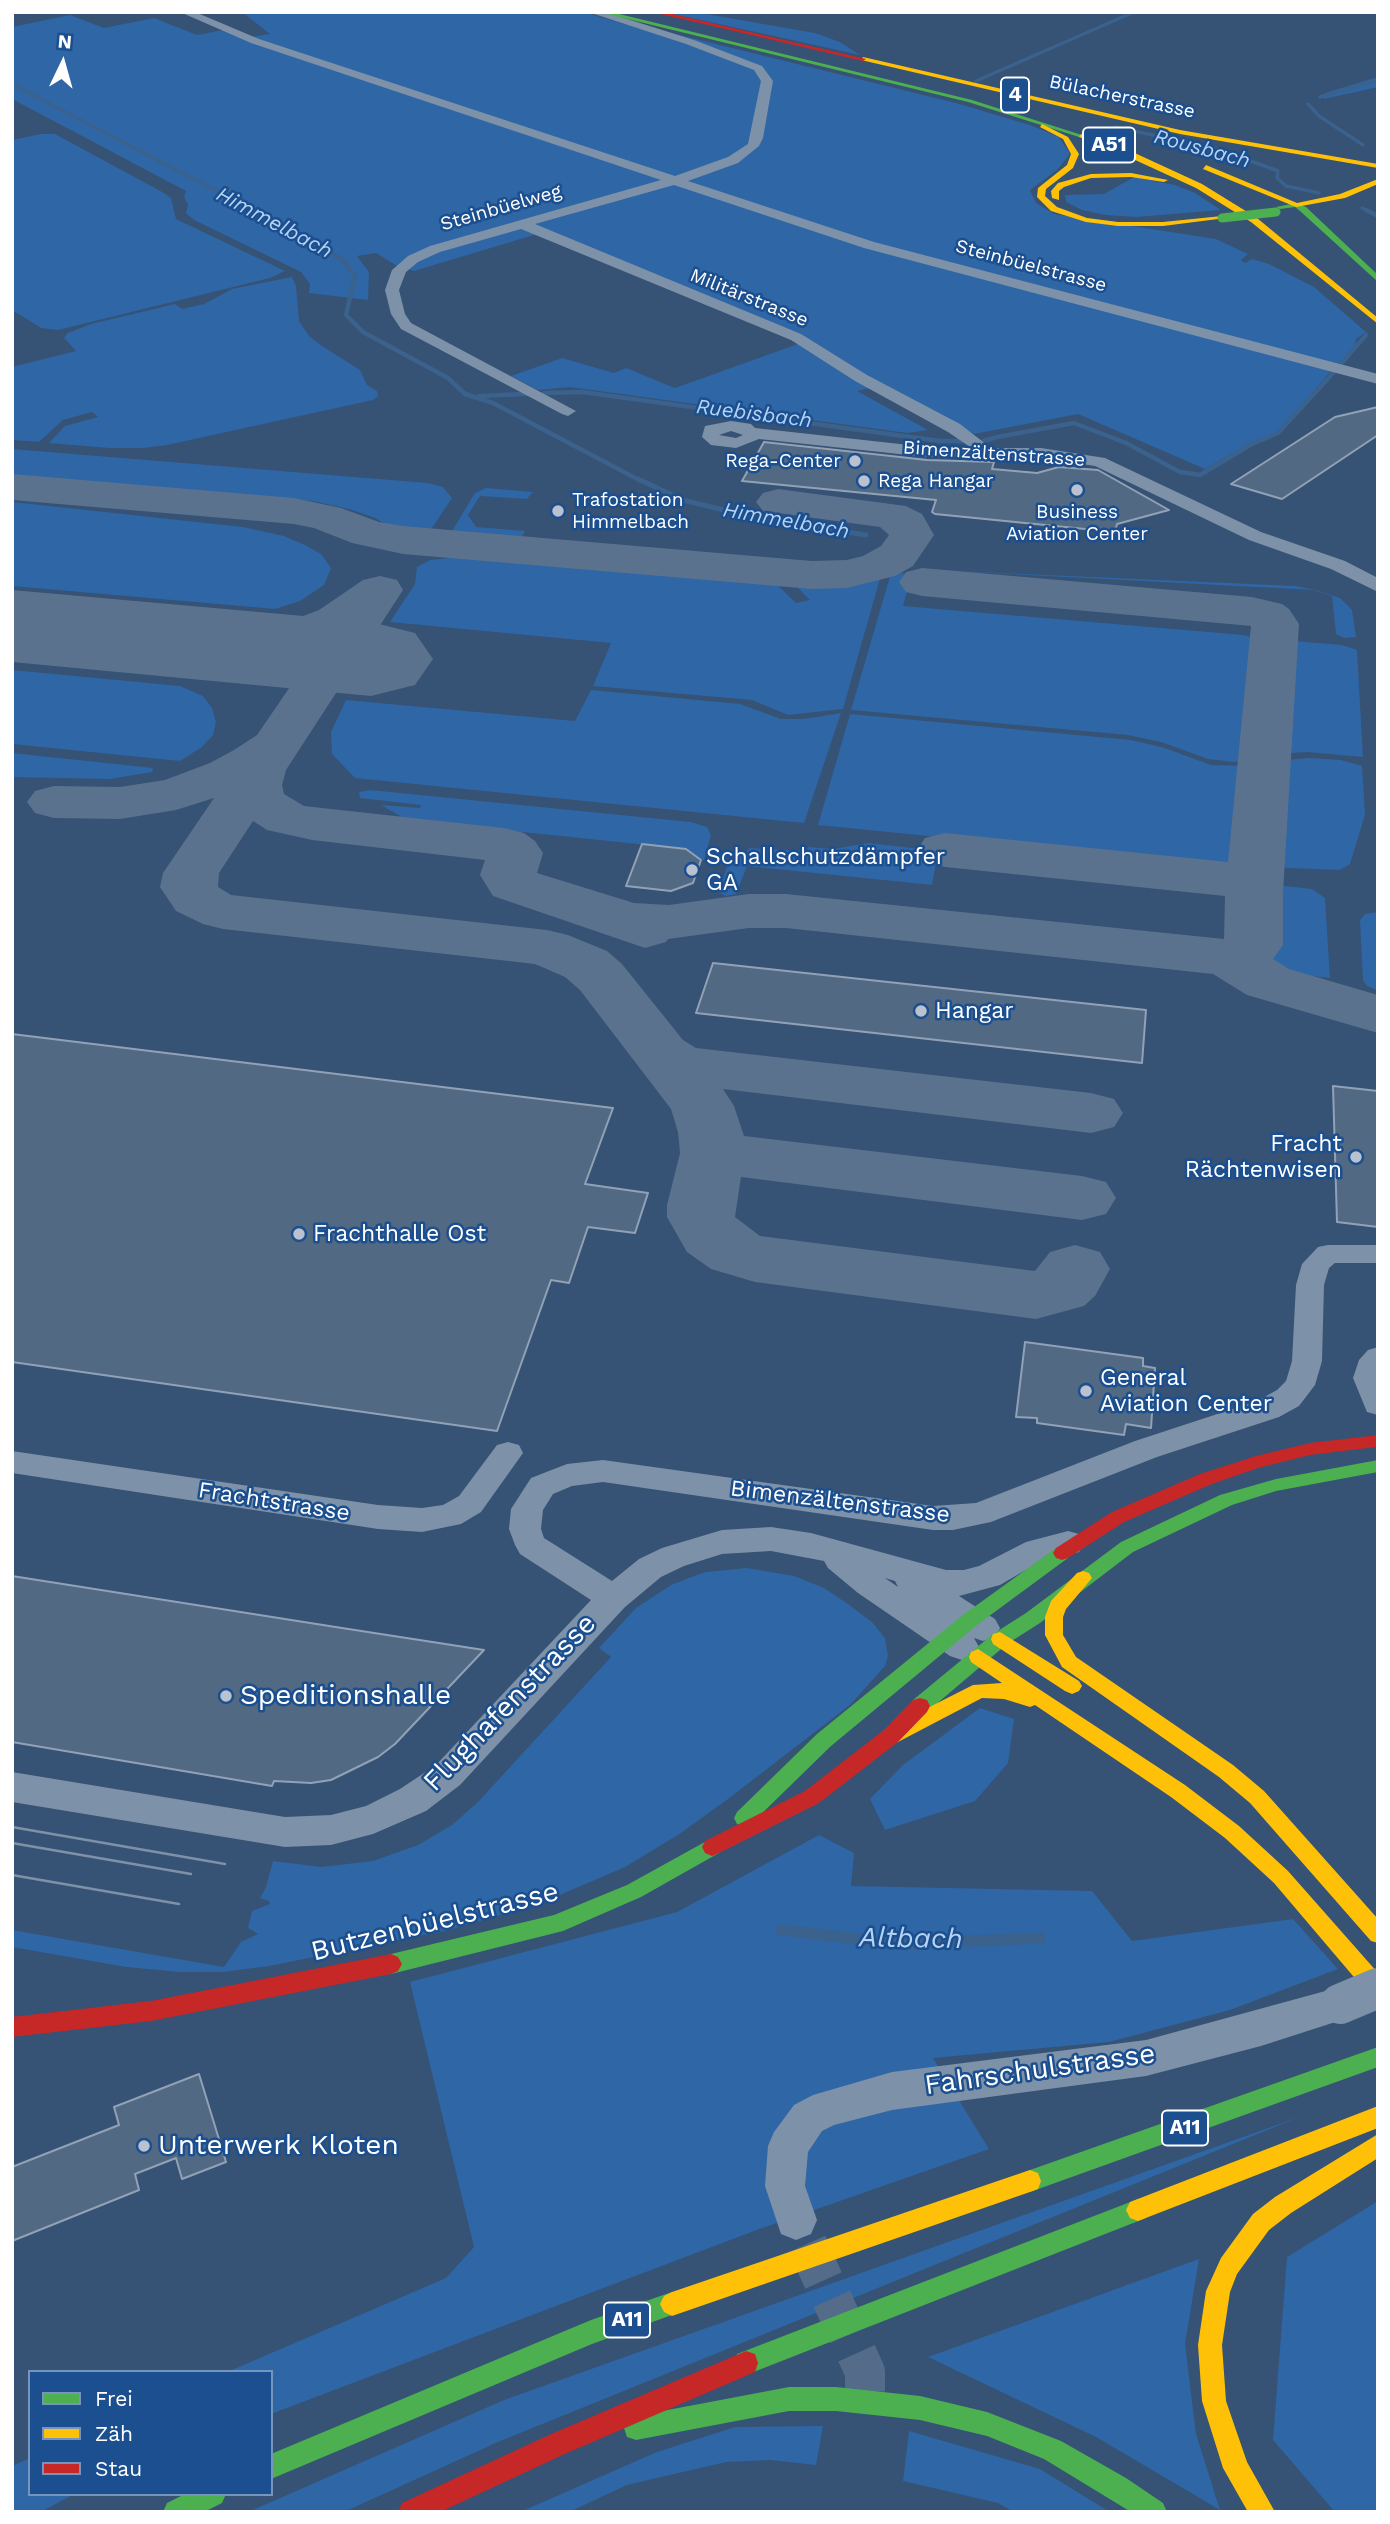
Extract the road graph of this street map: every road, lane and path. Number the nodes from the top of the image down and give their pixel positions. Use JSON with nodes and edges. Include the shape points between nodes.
{"nodes":[{"id":1,"x":185,"y":12,"type":"edge"},
{"id":2,"x":593,"y":12,"type":"edge"},
{"id":3,"x":602,"y":12,"type":"edge"},
{"id":4,"x":622,"y":12,"type":"edge"},
{"id":5,"x":655,"y":12,"type":"edge"},
{"id":6,"x":998,"y":106,"type":"junction"},
{"id":7,"x":1166,"y":152,"type":"dead end"},
{"id":8,"x":1188,"y":160,"type":"dead end"},
{"id":9,"x":1378,"y":166,"type":"edge"},
{"id":10,"x":678,"y":180,"type":"junction"},
{"id":11,"x":1378,"y":181,"type":"edge"},
{"id":12,"x":1378,"y":189,"type":"edge"},
{"id":13,"x":1217,"y":196,"type":"junction"},
{"id":14,"x":1299,"y":207,"type":"junction"},
{"id":15,"x":1220,"y":216,"type":"junction"},
{"id":16,"x":520,"y":223,"type":"junction"},
{"id":17,"x":1378,"y":281,"type":"edge"},
{"id":18,"x":1378,"y":307,"type":"edge"},
{"id":19,"x":1378,"y":322,"type":"edge"},
{"id":20,"x":1378,"y":379,"type":"edge"},
{"id":21,"x":568,"y":411,"type":"dead end"},
{"id":22,"x":753,"y":433,"type":"dead end"},
{"id":23,"x":988,"y":453,"type":"junction"},
{"id":24,"x":1378,"y":586,"type":"edge"},
{"id":25,"x":1378,"y":1254,"type":"edge"},
{"id":26,"x":1378,"y":1357,"type":"edge"},
{"id":27,"x":1376,"y":1401,"type":"edge"},
{"id":28,"x":1378,"y":1441,"type":"edge"},
{"id":29,"x":508,"y":1453,"type":"dead end"},
{"id":30,"x":12,"y":1462,"type":"edge"},
{"id":31,"x":1378,"y":1466,"type":"edge"},
{"id":32,"x":1080,"y":1540,"type":"junction"},
{"id":33,"x":828,"y":1551,"type":"junction"},
{"id":34,"x":894,"y":1570,"type":"junction"},
{"id":35,"x":1083,"y":1578,"type":"junction"},
{"id":36,"x":614,"y":1598,"type":"junction"},
{"id":37,"x":960,"y":1629,"type":"junction"},
{"id":38,"x":989,"y":1648,"type":"junction"},
{"id":39,"x":1127,"y":1705,"type":"junction"},
{"id":40,"x":1064,"y":1713,"type":"junction"},
{"id":41,"x":891,"y":1736,"type":"junction"},
{"id":42,"x":12,"y":1787,"type":"edge"},
{"id":43,"x":718,"y":1844,"type":"junction"},
{"id":44,"x":1378,"y":1934,"type":"edge"},
{"id":45,"x":1378,"y":1989,"type":"edge"},
{"id":46,"x":151,"y":2011,"type":"junction"},
{"id":47,"x":12,"y":2027,"type":"edge"},
{"id":48,"x":63,"y":2039,"type":"dead end"},
{"id":49,"x":1378,"y":2057,"type":"edge"},
{"id":50,"x":1378,"y":2117,"type":"edge"},
{"id":51,"x":1378,"y":2145,"type":"edge"},
{"id":52,"x":796,"y":2220,"type":"tunnel mouth"},
{"id":53,"x":558,"y":2444,"type":"junction"},
{"id":54,"x":273,"y":2466,"type":"edge"},
{"id":55,"x":209,"y":2496,"type":"edge"},
{"id":56,"x":176,"y":2512,"type":"edge"},
{"id":57,"x":411,"y":2512,"type":"edge"},
{"id":58,"x":1154,"y":2512,"type":"edge"},
{"id":59,"x":1262,"y":2512,"type":"edge"}],
"edges":[{"from":1,"to":10,"type":"street","via":[[255,41]]},
{"from":2,"to":10,"type":"street","name":"Steinbüelweg","via":[[742,61],[758,68],[767,81],[757,138],[746,152]]},
{"from":3,"to":6,"type":"main road","number":"A51"},
{"from":4,"to":6,"type":"main road","number":"A51"},
{"from":5,"to":9,"type":"main road","name":"Bülacherstrasse","number":"4","via":[[1180,132]]},
{"from":6,"to":7,"type":"main road"},
{"from":6,"to":13,"type":"main road","number":"A51","via":[[1113,147]]},
{"from":6,"to":15,"type":"main road","via":[[1057,132],[1074,148],[1072,163],[1042,188],[1041,197],[1054,209],[1086,219],[1130,224]]},
{"from":6,"to":18,"type":"main road","number":"A51","via":[[1115,140],[1213,184],[1278,223]]},
{"from":8,"to":14,"type":"main road"},
{"from":10,"to":16,"type":"street","name":"Steinbüelweg"},
{"from":10,"to":20,"type":"street","name":"Steinbüelstrasse","via":[[869,244]]},
{"from":11,"to":14,"type":"main road"},
{"from":12,"to":14,"type":"main road","via":[[1342,202]]},
{"from":13,"to":15,"type":"main road","via":[[1165,181],[1120,175],[1077,179],[1054,193],[1069,209],[1109,218]]},
{"from":13,"to":19,"type":"main road","number":"A51","via":[[1278,238]]},
{"from":14,"to":15,"type":"main road","bridge":true},
{"from":14,"to":17,"type":"main road"},
{"from":16,"to":21,"type":"street","name":"Steinbüelweg","via":[[423,254],[399,270],[392,290],[398,314],[406,326]]},
{"from":16,"to":23,"type":"street","name":"Militärstrasse","via":[[796,337],[954,428]]},
{"from":22,"to":23,"type":"street","name":"Bimenzältenstrasse","via":[[938,453]]},
{"from":23,"to":24,"type":"street","name":"Bimenzältenstrasse","via":[[1041,453],[1109,464],[1255,537],[1339,565]]},
{"from":25,"to":36,"type":"street","name":"Bimenzältenstrasse","via":[[1328,1254],[1316,1264],[1310,1286],[1307,1361],[1300,1385],[1288,1398],[980,1514],[933,1518],[603,1471],[567,1475],[542,1486],[527,1509],[525,1529],[531,1545]]},
{"from":26,"to":27,"type":"street","via":[[1369,1367],[1368,1378]]},
{"from":28,"to":32,"type":"main road","name":"Flughafenstrasse","via":[[1310,1449],[1219,1474],[1155,1499]]},
{"from":29,"to":30,"type":"street","name":"Frachtstrasse","via":[[470,1504],[450,1516],[422,1520]]},
{"from":31,"to":35,"type":"main road","via":[[1276,1485],[1226,1500],[1127,1547]]},
{"from":32,"to":34,"type":"street","name":"Flughafenstrasse","via":[[1026,1554],[976,1581],[946,1583]]},
{"from":32,"to":37,"type":"main road","name":"Flughafenstrasse"},
{"from":33,"to":34,"type":"street","name":"Flughafenstrasse"},
{"from":33,"to":36,"type":"street","name":"Flughafenstrasse","via":[[771,1539],[722,1542],[695,1548],[650,1568]]},
{"from":33,"to":37,"type":"street","name":"Flughafenstrasse","via":[[869,1584]]},
{"from":34,"to":37,"type":"street","name":"Flughafenstrasse"},
{"from":35,"to":38,"type":"main road"},
{"from":35,"to":39,"type":"main road","via":[[1058,1606],[1054,1617],[1058,1645],[1069,1662]]},
{"from":36,"to":42,"type":"street","name":"Flughafenstrasse","via":[[448,1775],[414,1800],[373,1819],[331,1830],[285,1832]]},
{"from":37,"to":38,"type":"street","name":"Flughafenstrasse"},
{"from":37,"to":43,"type":"main road","name":"Butzenbüelstrasse","via":[[824,1740]]},
{"from":38,"to":39,"type":"main road","via":[[1064,1683]]},
{"from":38,"to":40,"type":"main road"},
{"from":38,"to":41,"type":"main road","name":"Butzenbüelstrasse"},
{"from":39,"to":44,"type":"main road","via":[[1257,1797]]},
{"from":40,"to":41,"type":"main road","via":[[1020,1695],[980,1690]]},
{"from":40,"to":45,"type":"main road","via":[[1232,1832],[1290,1887]]},
{"from":41,"to":43,"type":"main road","name":"Butzenbüelstrasse","via":[[812,1797]]},
{"from":43,"to":46,"type":"main road","name":"Butzenbüelstrasse","via":[[634,1891],[556,1924],[395,1963]]},
{"from":45,"to":52,"type":"street","name":"Fahrschulstrasse","bridge":true,"via":[[1261,2028],[1146,2058],[892,2091],[827,2108],[808,2118],[788,2146],[785,2186]]},
{"from":46,"to":47,"type":"main road","name":"Butzenbüelstrasse"},
{"from":46,"to":48,"type":"main road","name":"Butzenbüelstrasse"},
{"from":49,"to":54,"type":"main road","number":"A11","via":[[591,2332]]},
{"from":50,"to":53,"type":"main road","via":[[765,2354]]},
{"from":51,"to":59,"type":"main road","via":[[1261,2222],[1229,2266],[1218,2291],[1210,2345],[1214,2401],[1236,2468]]},
{"from":53,"to":57,"type":"main road"},
{"from":53,"to":58,"type":"main road","via":[[789,2399],[886,2404],[953,2415],[1019,2436],[1083,2467]]},
{"from":55,"to":56,"type":"main road"}]}
